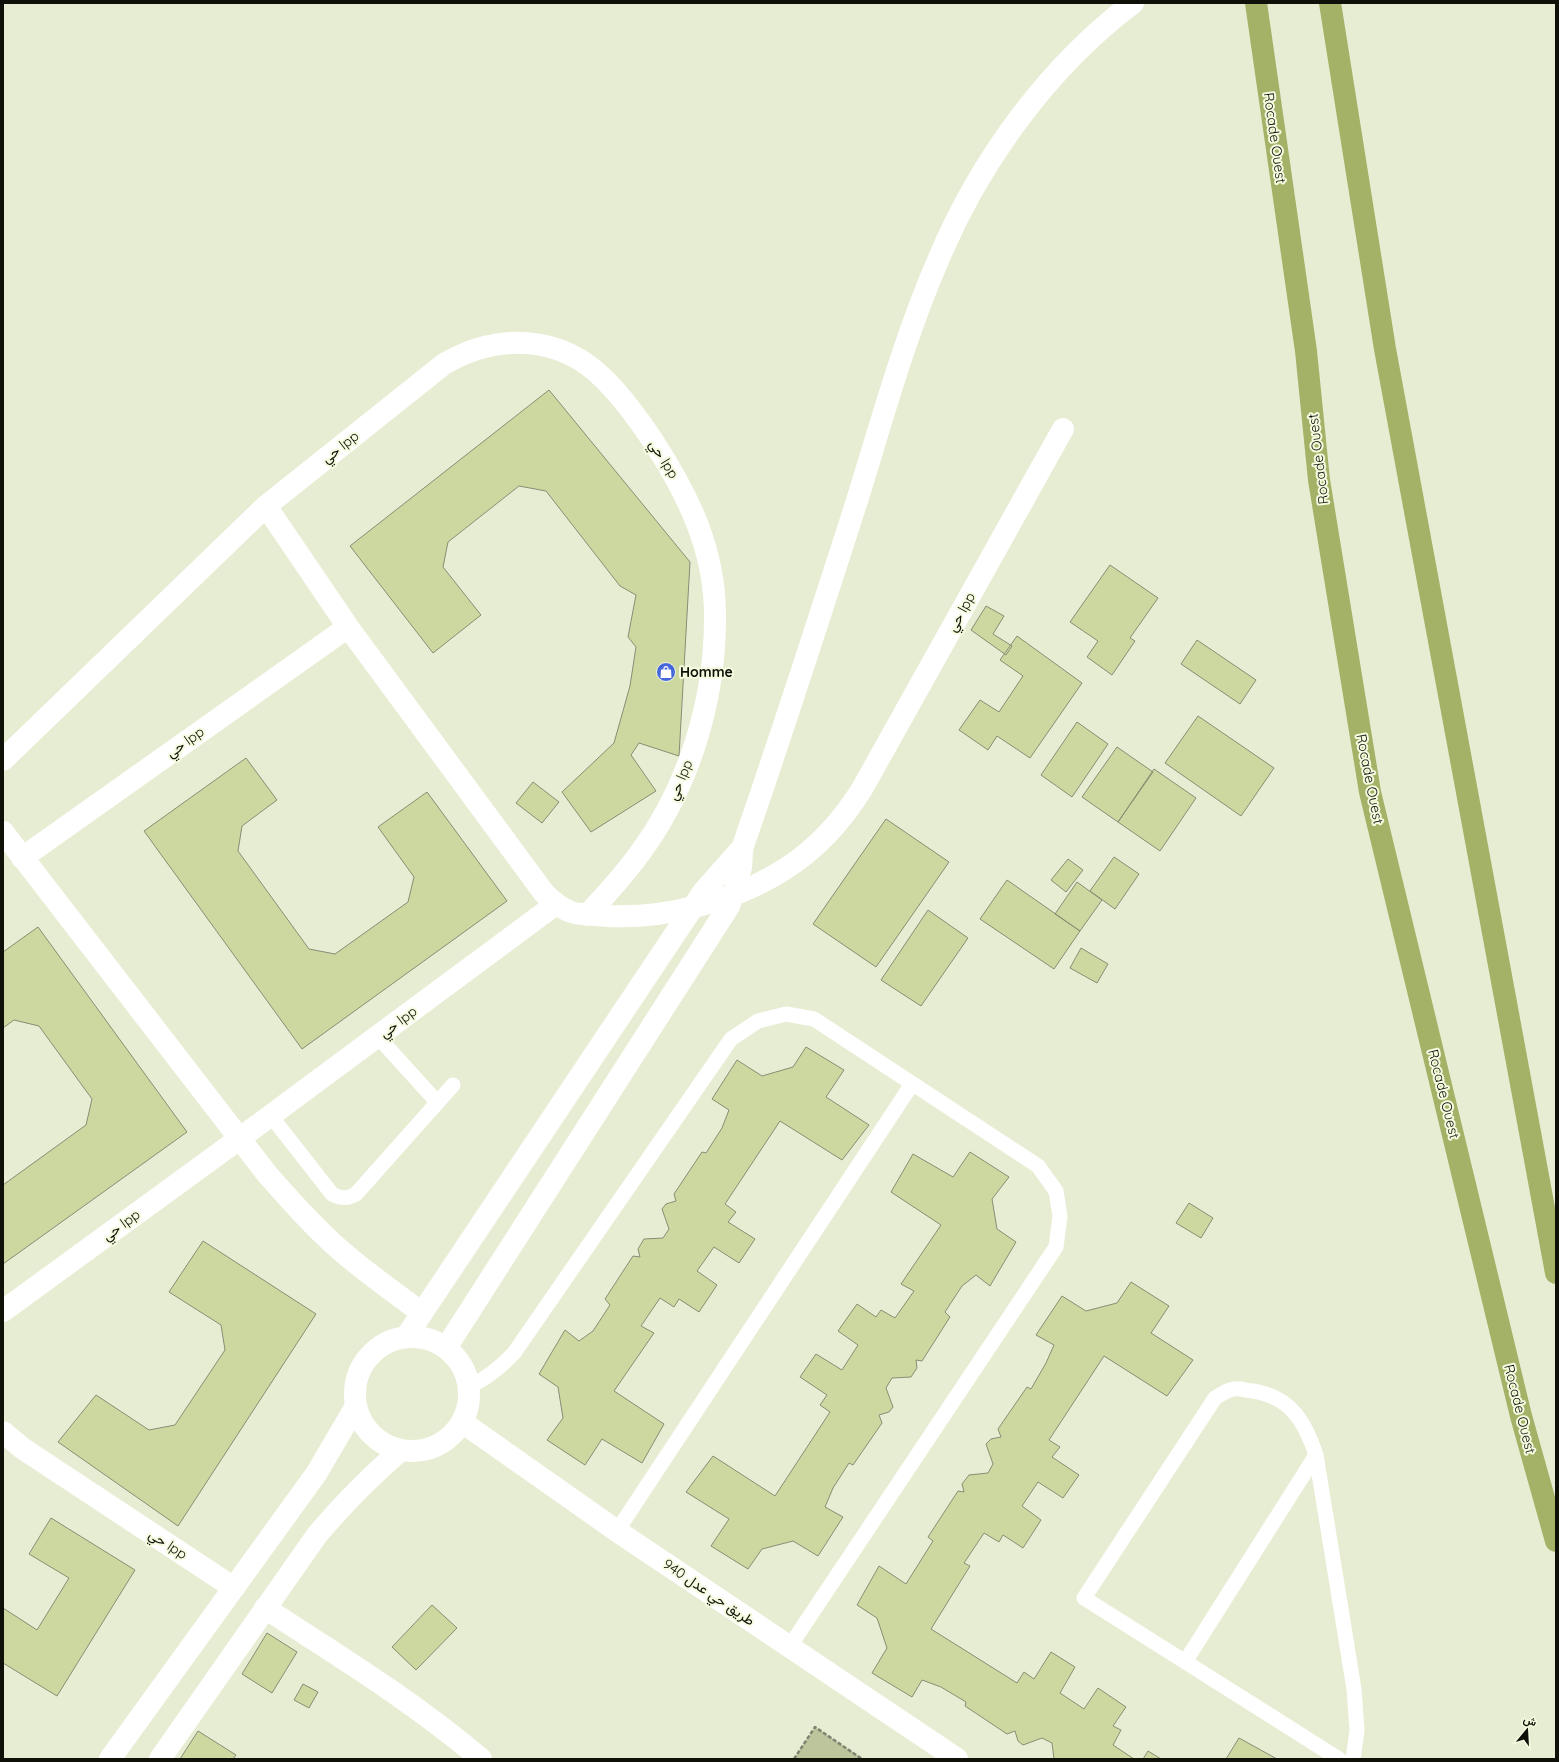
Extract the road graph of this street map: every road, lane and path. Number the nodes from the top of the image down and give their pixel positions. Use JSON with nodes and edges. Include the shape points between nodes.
{"nodes":[{"id":1,"x":1256,"y":3,"type":"edge"},
{"id":2,"x":1330,"y":3,"type":"edge"},
{"id":3,"x":1125,"y":9,"type":"edge"},
{"id":4,"x":1063,"y":429,"type":"dead end"},
{"id":5,"x":266,"y":506,"type":"junction"},
{"id":6,"x":348,"y":627,"type":"junction"},
{"id":7,"x":3,"y":760,"type":"edge"},
{"id":8,"x":3,"y":832,"type":"edge"},
{"id":9,"x":742,"y":848,"type":"junction"},
{"id":10,"x":22,"y":858,"type":"junction"},
{"id":11,"x":734,"y":893,"type":"junction"},
{"id":12,"x":556,"y":904,"type":"junction"},
{"id":13,"x":692,"y":908,"type":"junction"},
{"id":14,"x":587,"y":915,"type":"junction"},
{"id":15,"x":378,"y":1036,"type":"junction"},
{"id":16,"x":453,"y":1084,"type":"dead end"},
{"id":17,"x":912,"y":1084,"type":"junction"},
{"id":18,"x":437,"y":1102,"type":"junction"},
{"id":19,"x":271,"y":1116,"type":"junction"},
{"id":20,"x":239,"y":1139,"type":"junction"},
{"id":21,"x":1556,"y":1273,"type":"edge"},
{"id":22,"x":3,"y":1311,"type":"edge"},
{"id":23,"x":422,"y":1312,"type":"junction"},
{"id":24,"x":406,"y":1338,"type":"junction"},
{"id":25,"x":446,"y":1348,"type":"junction"},
{"id":26,"x":469,"y":1387,"type":"junction"},
{"id":27,"x":356,"y":1406,"type":"junction"},
{"id":28,"x":462,"y":1422,"type":"junction"},
{"id":29,"x":3,"y":1432,"type":"edge"},
{"id":30,"x":401,"y":1450,"type":"junction"},
{"id":31,"x":1316,"y":1455,"type":"junction"},
{"id":32,"x":617,"y":1531,"type":"junction"},
{"id":33,"x":1556,"y":1540,"type":"edge"},
{"id":34,"x":234,"y":1588,"type":"junction"},
{"id":35,"x":265,"y":1608,"type":"junction"},
{"id":36,"x":790,"y":1646,"type":"junction"},
{"id":37,"x":1186,"y":1662,"type":"junction"},
{"id":38,"x":110,"y":1759,"type":"edge"},
{"id":39,"x":160,"y":1759,"type":"edge"},
{"id":40,"x":481,"y":1759,"type":"edge"},
{"id":41,"x":794,"y":1759,"type":"edge"},
{"id":42,"x":862,"y":1759,"type":"edge"},
{"id":43,"x":957,"y":1759,"type":"edge"},
{"id":44,"x":1339,"y":1759,"type":"edge"},
{"id":45,"x":1353,"y":1759,"type":"edge"}],
"edges":[{"from":1,"to":33,"type":"highway","name":"Rocade Ouest","via":[[1306,351],[1319,480],[1370,792],[1521,1416]]},
{"from":2,"to":21,"type":"highway","via":[[1385,349]]},
{"from":3,"to":9,"type":"street","via":[[1081,49],[1015,126],[986,167],[939,256],[907,344],[789,712]]},
{"from":4,"to":11,"type":"street","name":"حي lpp","via":[[848,811],[813,849],[786,869],[756,886]]},
{"from":5,"to":6,"type":"street","name":"حي lpp"},
{"from":5,"to":7,"type":"street","name":"حي lpp"},
{"from":5,"to":14,"type":"street","name":"حي lpp","via":[[444,364],[461,354],[479,348],[518,342],[537,344],[574,357],[606,380],[635,416],[666,461],[687,498],[703,537],[712,577],[715,618],[713,660],[696,741],[663,818],[616,885]]},
{"from":6,"to":10,"type":"street","name":"حي lpp"},
{"from":6,"to":12,"type":"street","name":"حي lpp","via":[[544,893]]},
{"from":8,"to":10,"type":"street"},
{"from":9,"to":11,"type":"street"},
{"from":9,"to":13,"type":"street","via":[[715,877]]},
{"from":10,"to":20,"type":"street"},
{"from":11,"to":13,"type":"street","name":"حي lpp"},
{"from":11,"to":25,"type":"street","via":[[723,918]]},
{"from":12,"to":14,"type":"street","name":"حي lpp","via":[[571,912]]},
{"from":12,"to":15,"type":"street","name":"حي lpp"},
{"from":13,"to":14,"type":"street","name":"حي lpp","via":[[658,915]]},
{"from":13,"to":23,"type":"street"},
{"from":15,"to":18,"type":"lane"},
{"from":15,"to":19,"type":"street","name":"حي lpp"},
{"from":16,"to":18,"type":"lane"},
{"from":17,"to":26,"type":"lane","via":[[814,1019],[786,1014],[758,1021],[731,1039],[514,1353],[486,1379]]},
{"from":17,"to":32,"type":"lane"},
{"from":17,"to":36,"type":"lane","via":[[1038,1166],[1056,1191],[1060,1216],[1056,1247]]},
{"from":18,"to":19,"type":"lane","via":[[356,1194],[345,1198],[332,1194]]},
{"from":19,"to":20,"type":"street","name":"حي lpp"},
{"from":20,"to":22,"type":"street","name":"حي lpp"},
{"from":20,"to":23,"type":"street","via":[[302,1214],[339,1249]]},
{"from":23,"to":24,"type":"street"},
{"from":24,"to":25,"type":"street","via":[[420,1337]]},
{"from":24,"to":27,"type":"street","via":[[387,1342],[372,1354],[360,1369],[355,1388]]},
{"from":25,"to":26,"type":"street","via":[[462,1366]]},
{"from":26,"to":28,"type":"street","via":[[468,1406]]},
{"from":27,"to":30,"type":"street","via":[[362,1422],[372,1435],[385,1445]]},
{"from":27,"to":34,"type":"street","via":[[316,1474]]},
{"from":28,"to":30,"type":"street","via":[[451,1436],[436,1446],[419,1451]]},
{"from":28,"to":32,"type":"street","name":"طريق حي عدل 940"},
{"from":29,"to":34,"type":"street","name":"حي lpp","via":[[22,1448]]},
{"from":30,"to":35,"type":"street","via":[[337,1511]]},
{"from":31,"to":37,"type":"lane"},
{"from":31,"to":37,"type":"lane","via":[[1308,1432],[1294,1412],[1278,1398],[1234,1389],[1215,1398],[1084,1598]]},
{"from":31,"to":45,"type":"lane","via":[[1354,1689],[1357,1731]]},
{"from":32,"to":36,"type":"street","name":"طريق حي عدل 940"},
{"from":34,"to":38,"type":"street"},
{"from":35,"to":39,"type":"street"},
{"from":35,"to":40,"type":"street","via":[[403,1698]]},
{"from":36,"to":43,"type":"street","name":"طريق حي عدل 940"},
{"from":37,"to":44,"type":"lane"},
{"from":41,"to":42,"type":"path","via":[[815,1727]]}]}
